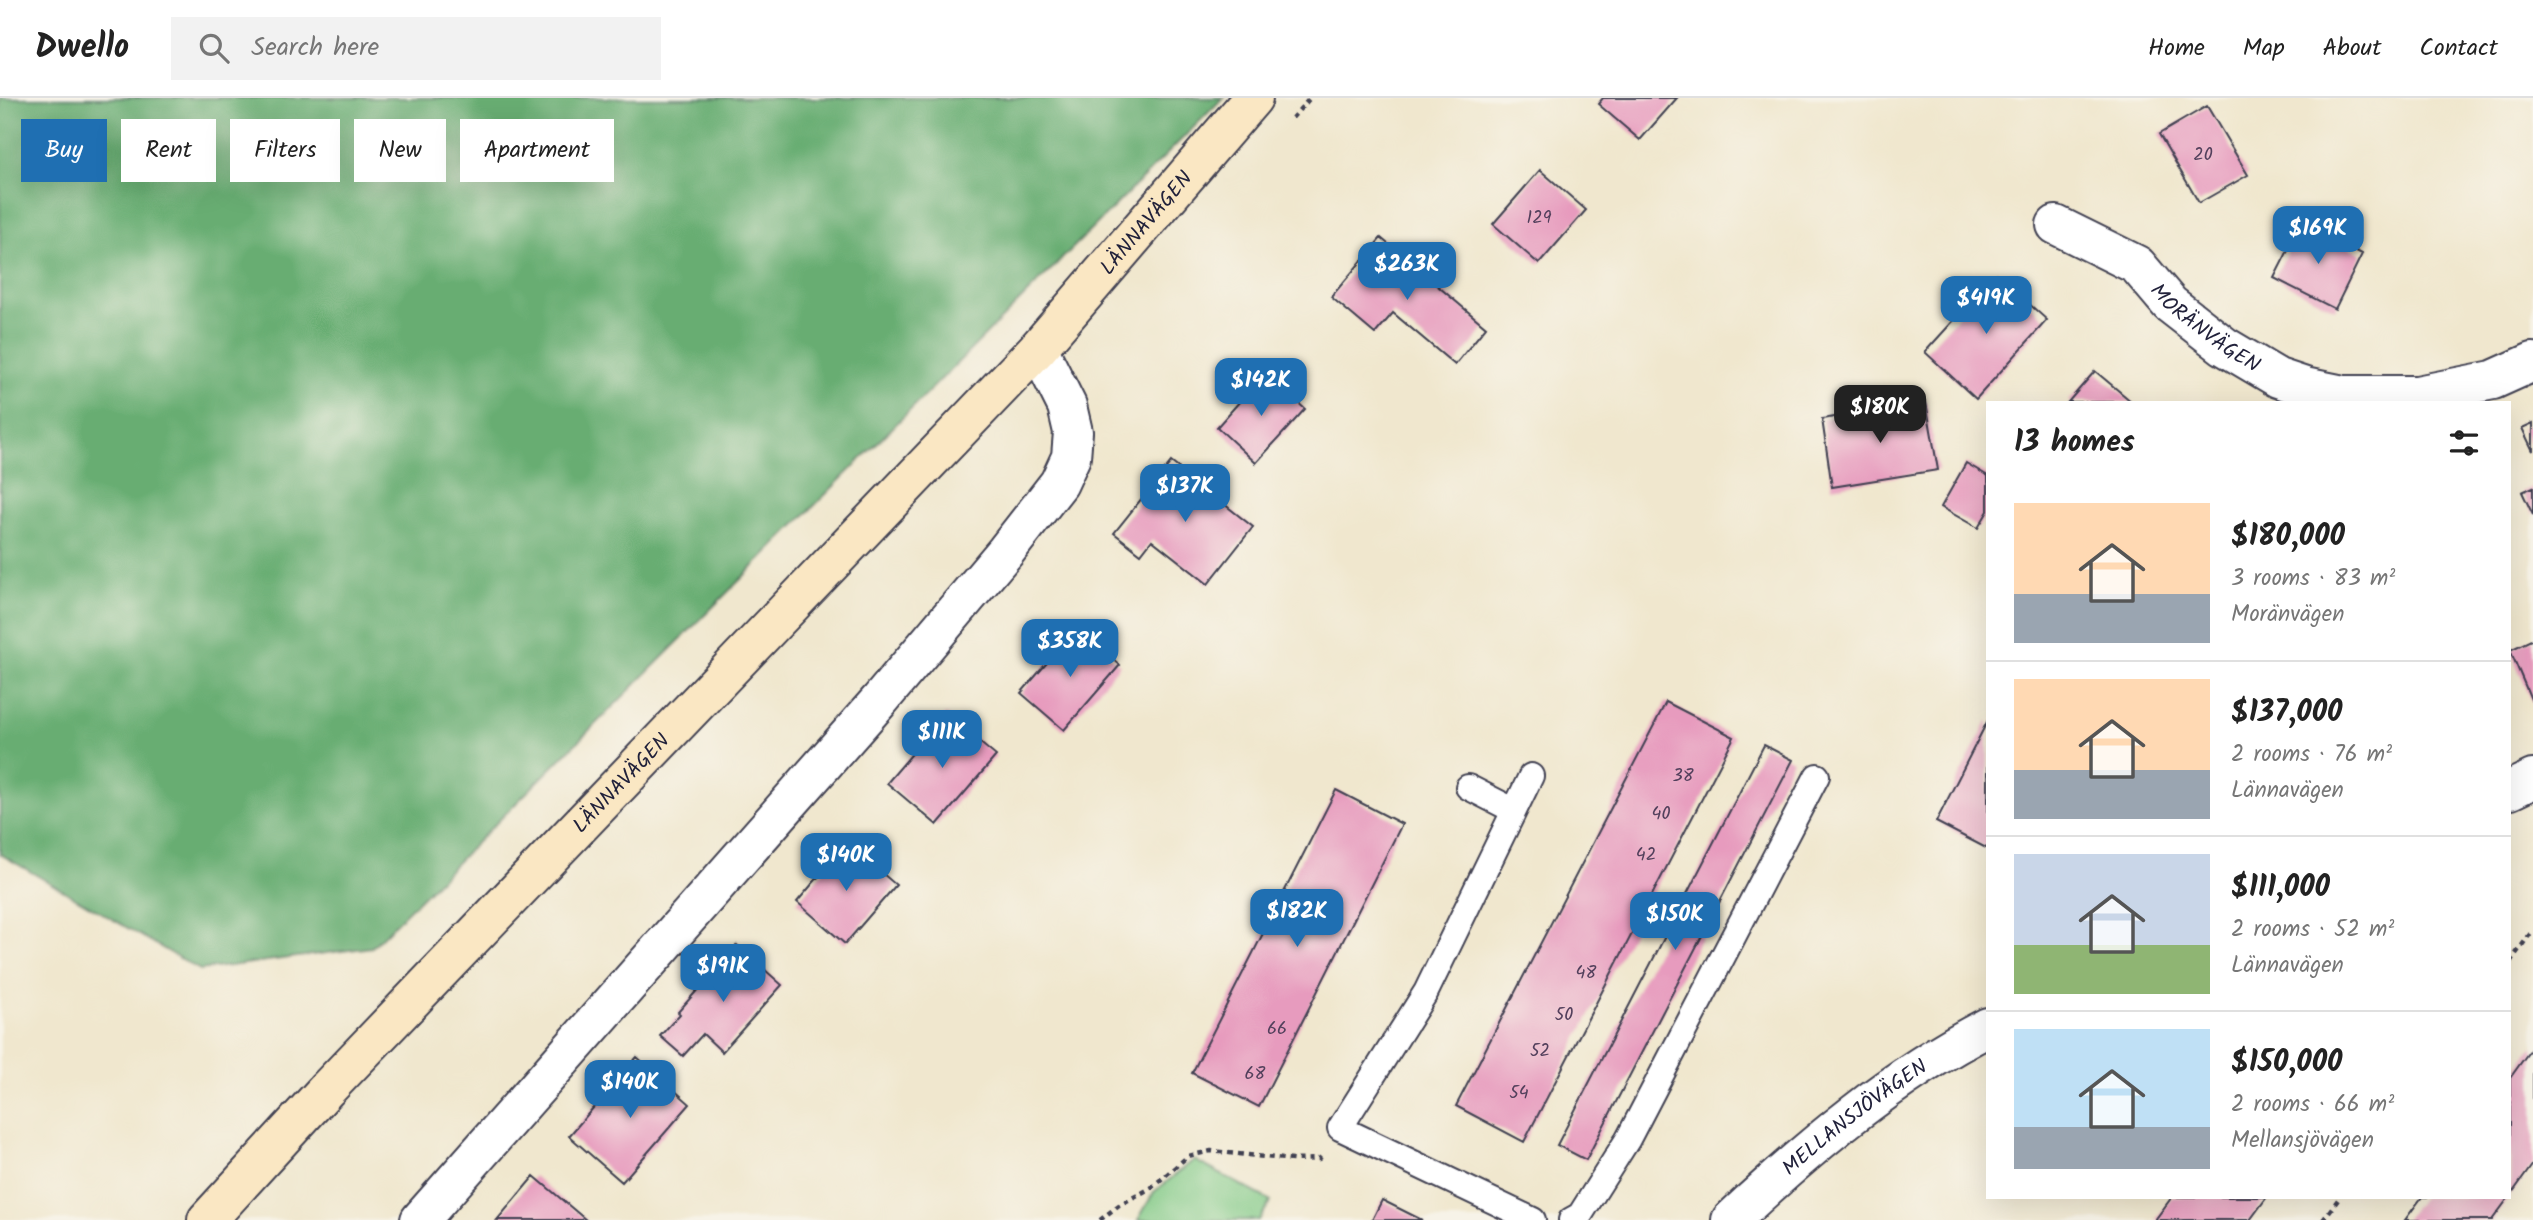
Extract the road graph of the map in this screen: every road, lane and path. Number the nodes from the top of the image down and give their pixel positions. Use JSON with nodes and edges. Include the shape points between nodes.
{"nodes":[{"id":1,"x":1253,"y":98,"type":"edge"},
{"id":2,"x":2056,"y":225,"type":"dead end"},
{"id":3,"x":1038,"y":348,"type":"junction"},
{"id":4,"x":2533,"y":362,"type":"edge"},
{"id":5,"x":1531,"y":776,"type":"dead end"},
{"id":6,"x":1817,"y":776,"type":"dead end"},
{"id":7,"x":2533,"y":779,"type":"edge"},
{"id":8,"x":1468,"y":787,"type":"dead end"},
{"id":9,"x":2511,"y":790,"type":"edge"},
{"id":10,"x":1513,"y":810,"type":"junction"},
{"id":11,"x":2533,"y":930,"type":"edge"},
{"id":12,"x":2511,"y":961,"type":"edge"},
{"id":13,"x":1986,"y":1028,"type":"edge"},
{"id":14,"x":1340,"y":1128,"type":"junction"},
{"id":15,"x":2339,"y":1199,"type":"edge"},
{"id":16,"x":206,"y":1220,"type":"edge"},
{"id":17,"x":420,"y":1220,"type":"edge"},
{"id":18,"x":1100,"y":1220,"type":"edge"},
{"id":19,"x":1533,"y":1220,"type":"edge"},
{"id":20,"x":1571,"y":1220,"type":"edge"},
{"id":21,"x":1731,"y":1220,"type":"edge"},
{"id":22,"x":2323,"y":1220,"type":"edge"}],
"edges":[{"from":1,"to":3,"type":"main road","name":"LÄNNAVÄGEN"},
{"from":2,"to":4,"type":"street","name":"MORÄNVÄGEN","via":[[2137,265],[2170,304],[2224,346],[2278,378],[2305,387],[2344,395],[2417,395],[2493,380]]},
{"from":3,"to":16,"type":"main road","name":"LÄNNAVÄGEN","via":[[327,1088]]},
{"from":3,"to":17,"type":"street","via":[[1067,406],[1073,432],[1071,457],[1059,484],[880,700]]},
{"from":5,"to":10,"type":"lane"},
{"from":6,"to":20,"type":"lane","via":[[1628,1139],[1580,1215]]},
{"from":7,"to":9,"type":"street"},
{"from":8,"to":10,"type":"lane"},
{"from":10,"to":14,"type":"lane","via":[[1426,992]]},
{"from":11,"to":12,"type":"path"},
{"from":13,"to":21,"type":"street","name":"MELLANSJÖVÄGEN","via":[[1950,1046],[1858,1110]]},
{"from":14,"to":18,"type":"path","via":[[1319,1159],[1211,1151],[1188,1156],[1151,1188]]},
{"from":14,"to":19,"type":"lane"},
{"from":15,"to":22,"type":"path"}]}
